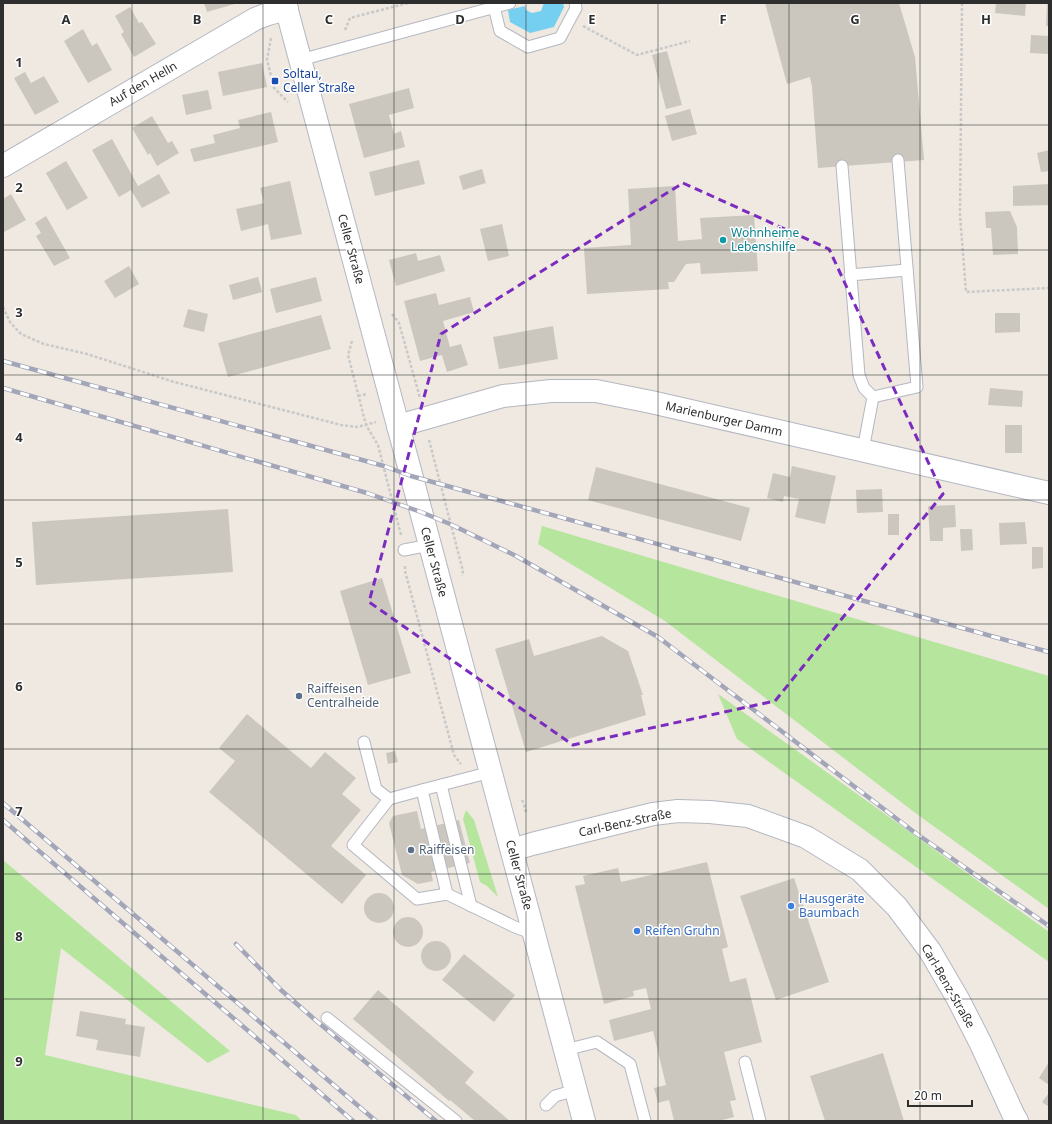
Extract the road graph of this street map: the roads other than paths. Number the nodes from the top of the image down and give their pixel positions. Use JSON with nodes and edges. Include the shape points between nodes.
{"nodes":[{"id":1,"x":510,"y":3,"type":"edge"},
{"id":2,"x":575,"y":3,"type":"edge"},
{"id":3,"x":286,"y":6,"type":"edge"},
{"id":4,"x":494,"y":7,"type":"junction"},
{"id":5,"x":300,"y":60,"type":"junction"},
{"id":6,"x":898,"y":160,"type":"dead end"},
{"id":7,"x":3,"y":166,"type":"edge"},
{"id":8,"x":842,"y":166,"type":"dead end"},
{"id":9,"x":907,"y":270,"type":"junction"},
{"id":10,"x":850,"y":275,"type":"junction"},
{"id":11,"x":873,"y":397,"type":"junction"},
{"id":12,"x":398,"y":426,"type":"junction"},
{"id":13,"x":863,"y":450,"type":"junction"},
{"id":14,"x":1049,"y":493,"type":"edge"},
{"id":15,"x":430,"y":545,"type":"junction"},
{"id":16,"x":404,"y":550,"type":"road end"},
{"id":17,"x":364,"y":742,"type":"dead end"},
{"id":18,"x":481,"y":775,"type":"junction"},
{"id":19,"x":441,"y":785,"type":"junction"},
{"id":20,"x":422,"y":790,"type":"junction"},
{"id":21,"x":389,"y":799,"type":"junction"},
{"id":22,"x":512,"y":850,"type":"junction"},
{"id":23,"x":447,"y":894,"type":"junction"},
{"id":24,"x":472,"y":906,"type":"junction"},
{"id":25,"x":535,"y":934,"type":"junction"},
{"id":26,"x":327,"y":1018,"type":"dead end"},
{"id":27,"x":565,"y":1050,"type":"junction"},
{"id":28,"x":745,"y":1062,"type":"dead end"},
{"id":29,"x":576,"y":1090,"type":"junction"},
{"id":30,"x":546,"y":1105,"type":"dead end"},
{"id":31,"x":456,"y":1121,"type":"edge"},
{"id":32,"x":584,"y":1121,"type":"edge"},
{"id":33,"x":645,"y":1121,"type":"edge"},
{"id":34,"x":760,"y":1121,"type":"edge"},
{"id":35,"x":1017,"y":1121,"type":"edge"}],
"edges":[{"from":1,"to":4,"type":"lane"},
{"from":2,"to":4,"type":"lane","via":[[576,8],[560,38],[528,47],[500,30]]},
{"from":3,"to":5,"type":"street","name":"Celler Straße"},
{"from":3,"to":7,"type":"street","name":"Auf den Helln","via":[[255,19]]},
{"from":4,"to":5,"type":"lane"},
{"from":5,"to":12,"type":"street","name":"Celler Straße"},
{"from":6,"to":9,"type":"lane"},
{"from":8,"to":10,"type":"lane"},
{"from":9,"to":10,"type":"lane"},
{"from":9,"to":11,"type":"lane","via":[[918,387]]},
{"from":10,"to":11,"type":"lane","via":[[859,375],[864,388]]},
{"from":11,"to":13,"type":"lane"},
{"from":12,"to":13,"type":"street","name":"Marienburger Damm","via":[[503,396],[551,391],[596,391]]},
{"from":12,"to":15,"type":"street","name":"Celler Straße"},
{"from":13,"to":14,"type":"street","name":"Marienburger Damm"},
{"from":15,"to":16,"type":"lane"},
{"from":15,"to":18,"type":"street","name":"Celler Straße"},
{"from":17,"to":21,"type":"lane","via":[[376,789]]},
{"from":18,"to":19,"type":"lane"},
{"from":18,"to":22,"type":"street","name":"Celler Straße"},
{"from":19,"to":20,"type":"lane"},
{"from":19,"to":24,"type":"lane"},
{"from":20,"to":21,"type":"lane"},
{"from":20,"to":23,"type":"lane"},
{"from":21,"to":23,"type":"lane","via":[[353,845],[417,899]]},
{"from":22,"to":25,"type":"street","name":"Celler Straße"},
{"from":22,"to":35,"type":"street","name":"Carl-Benz-Straße","via":[[653,814],[678,811],[748,816],[806,837],[860,870],[897,907],[925,945],[958,999]]},
{"from":23,"to":24,"type":"lane"},
{"from":24,"to":25,"type":"lane"},
{"from":25,"to":27,"type":"street","name":"Celler Straße"},
{"from":26,"to":31,"type":"lane"},
{"from":27,"to":29,"type":"street","name":"Celler Straße"},
{"from":27,"to":33,"type":"lane","via":[[597,1042],[630,1064]]},
{"from":28,"to":34,"type":"lane"},
{"from":29,"to":30,"type":"lane","via":[[555,1096]]},
{"from":29,"to":32,"type":"street","name":"Celler Straße"}]}
